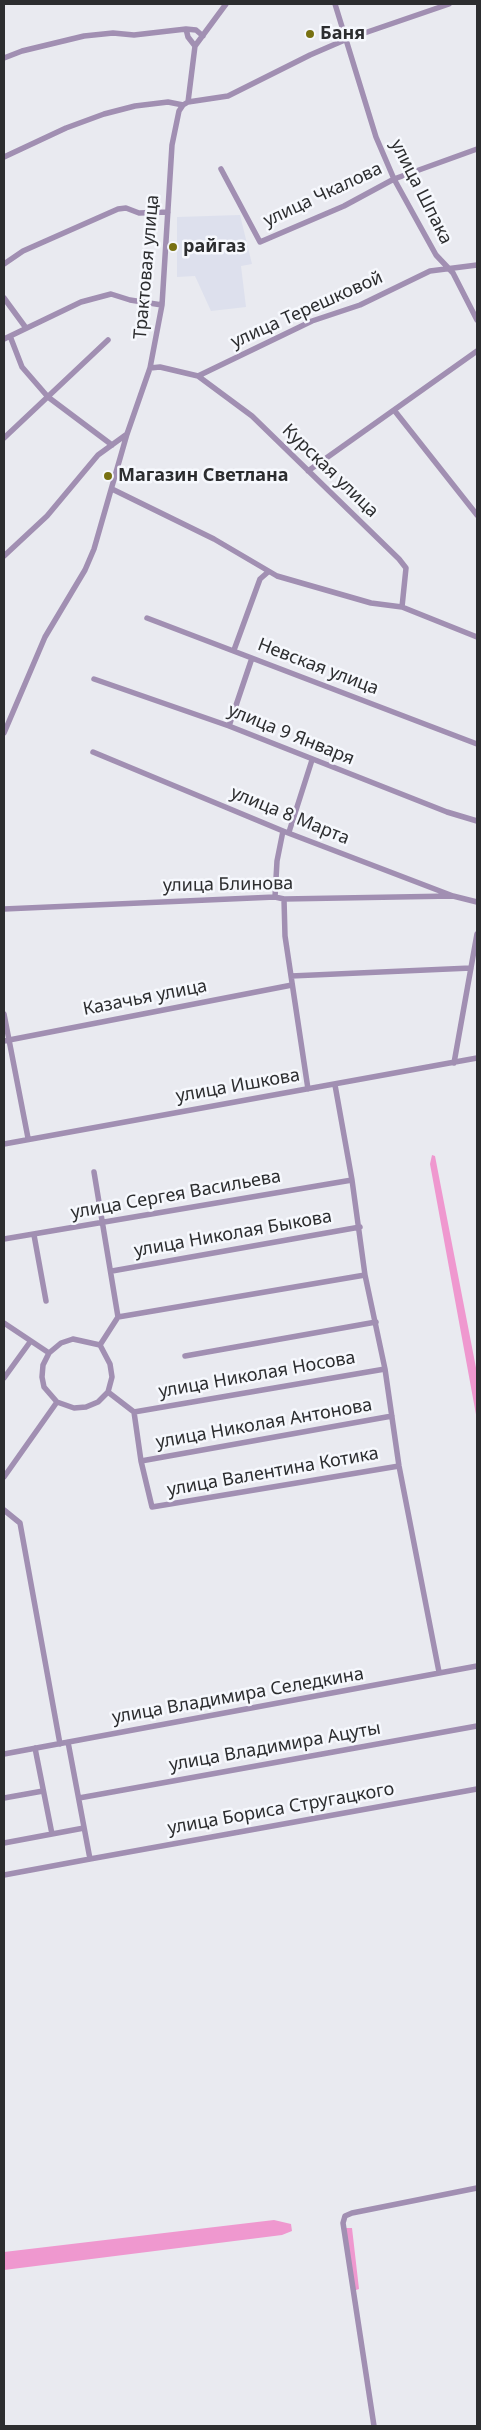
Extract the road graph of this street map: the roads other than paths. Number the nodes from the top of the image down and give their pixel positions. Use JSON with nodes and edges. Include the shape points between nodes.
{"nodes":[{"id":1,"x":226,"y":4,"type":"edge"},
{"id":2,"x":335,"y":4,"type":"edge"},
{"id":3,"x":449,"y":4,"type":"edge"},
{"id":4,"x":186,"y":30,"type":"junction"},
{"id":5,"x":203,"y":36,"type":"junction"},
{"id":6,"x":347,"y":39,"type":"junction"},
{"id":7,"x":195,"y":46,"type":"junction"},
{"id":8,"x":4,"y":58,"type":"edge"},
{"id":9,"x":185,"y":104,"type":"junction"},
{"id":10,"x":477,"y":149,"type":"edge"},
{"id":11,"x":4,"y":157,"type":"edge"},
{"id":12,"x":221,"y":169,"type":"dead end"},
{"id":13,"x":394,"y":179,"type":"junction"},
{"id":14,"x":168,"y":212,"type":"junction"},
{"id":15,"x":4,"y":264,"type":"edge"},
{"id":16,"x":477,"y":264,"type":"edge"},
{"id":17,"x":448,"y":269,"type":"junction"},
{"id":18,"x":4,"y":298,"type":"edge"},
{"id":19,"x":162,"y":305,"type":"junction"},
{"id":20,"x":477,"y":320,"type":"edge"},
{"id":21,"x":26,"y":328,"type":"junction"},
{"id":22,"x":10,"y":336,"type":"junction"},
{"id":23,"x":4,"y":339,"type":"edge"},
{"id":24,"x":108,"y":340,"type":"dead end"},
{"id":25,"x":477,"y":351,"type":"edge"},
{"id":26,"x":150,"y":368,"type":"junction"},
{"id":27,"x":198,"y":376,"type":"junction"},
{"id":28,"x":48,"y":397,"type":"junction"},
{"id":29,"x":394,"y":410,"type":"junction"},
{"id":30,"x":128,"y":434,"type":"junction"},
{"id":31,"x":4,"y":438,"type":"edge"},
{"id":32,"x":112,"y":444,"type":"junction"},
{"id":33,"x":308,"y":471,"type":"junction"},
{"id":34,"x":112,"y":489,"type":"junction"},
{"id":35,"x":477,"y":515,"type":"edge"},
{"id":36,"x":4,"y":556,"type":"edge"},
{"id":37,"x":268,"y":572,"type":"junction"},
{"id":38,"x":402,"y":607,"type":"junction"},
{"id":39,"x":147,"y":618,"type":"dead end"},
{"id":40,"x":477,"y":636,"type":"edge"},
{"id":41,"x":234,"y":650,"type":"junction"},
{"id":42,"x":252,"y":658,"type":"junction"},
{"id":43,"x":94,"y":679,"type":"dead end"},
{"id":44,"x":229,"y":726,"type":"junction"},
{"id":45,"x":4,"y":732,"type":"edge"},
{"id":46,"x":477,"y":744,"type":"edge"},
{"id":47,"x":93,"y":752,"type":"dead end"},
{"id":48,"x":312,"y":760,"type":"junction"},
{"id":49,"x":477,"y":821,"type":"edge"},
{"id":50,"x":286,"y":832,"type":"junction"},
{"id":51,"x":454,"y":896,"type":"junction"},
{"id":52,"x":275,"y":897,"type":"junction"},
{"id":53,"x":284,"y":899,"type":"junction"},
{"id":54,"x":477,"y":902,"type":"edge"},
{"id":55,"x":4,"y":909,"type":"edge"},
{"id":56,"x":477,"y":934,"type":"edge"},
{"id":57,"x":471,"y":968,"type":"junction"},
{"id":58,"x":290,"y":976,"type":"junction"},
{"id":59,"x":292,"y":986,"type":"junction"},
{"id":60,"x":4,"y":1014,"type":"edge"},
{"id":61,"x":6,"y":1040,"type":"edge"},
{"id":62,"x":477,"y":1058,"type":"edge"},
{"id":63,"x":454,"y":1062,"type":"junction"},
{"id":64,"x":335,"y":1085,"type":"junction"},
{"id":65,"x":308,"y":1089,"type":"junction"},
{"id":66,"x":28,"y":1138,"type":"junction"},
{"id":67,"x":4,"y":1144,"type":"edge"},
{"id":68,"x":94,"y":1172,"type":"dead end"},
{"id":69,"x":352,"y":1180,"type":"junction"},
{"id":70,"x":103,"y":1222,"type":"junction"},
{"id":71,"x":360,"y":1227,"type":"junction"},
{"id":72,"x":34,"y":1236,"type":"junction"},
{"id":73,"x":4,"y":1239,"type":"edge"},
{"id":74,"x":112,"y":1271,"type":"junction"},
{"id":75,"x":365,"y":1275,"type":"junction"},
{"id":76,"x":46,"y":1301,"type":"dead end"},
{"id":77,"x":118,"y":1317,"type":"junction"},
{"id":78,"x":376,"y":1322,"type":"junction"},
{"id":79,"x":4,"y":1323,"type":"edge"},
{"id":80,"x":30,"y":1342,"type":"junction"},
{"id":81,"x":100,"y":1345,"type":"junction"},
{"id":82,"x":48,"y":1353,"type":"junction"},
{"id":83,"x":185,"y":1356,"type":"dead end"},
{"id":84,"x":385,"y":1369,"type":"junction"},
{"id":85,"x":4,"y":1378,"type":"edge"},
{"id":86,"x":108,"y":1392,"type":"junction"},
{"id":87,"x":57,"y":1402,"type":"junction"},
{"id":88,"x":134,"y":1412,"type":"junction"},
{"id":89,"x":392,"y":1416,"type":"junction"},
{"id":90,"x":141,"y":1461,"type":"junction"},
{"id":91,"x":399,"y":1466,"type":"junction"},
{"id":92,"x":4,"y":1477,"type":"edge"},
{"id":93,"x":4,"y":1510,"type":"edge"},
{"id":94,"x":477,"y":1666,"type":"edge"},
{"id":95,"x":439,"y":1672,"type":"junction"},
{"id":96,"x":477,"y":1726,"type":"edge"},
{"id":97,"x":68,"y":1742,"type":"junction"},
{"id":98,"x":60,"y":1744,"type":"junction"},
{"id":99,"x":35,"y":1748,"type":"junction"},
{"id":100,"x":4,"y":1754,"type":"edge"},
{"id":101,"x":477,"y":1789,"type":"edge"},
{"id":102,"x":43,"y":1790,"type":"junction"},
{"id":103,"x":4,"y":1798,"type":"edge"},
{"id":104,"x":78,"y":1798,"type":"junction"},
{"id":105,"x":84,"y":1828,"type":"junction"},
{"id":106,"x":52,"y":1834,"type":"junction"},
{"id":107,"x":4,"y":1843,"type":"edge"},
{"id":108,"x":90,"y":1859,"type":"junction"},
{"id":109,"x":4,"y":1875,"type":"edge"},
{"id":110,"x":477,"y":2188,"type":"edge"},
{"id":111,"x":374,"y":2426,"type":"edge"}],
"edges":[{"from":1,"to":5,"type":"street"},
{"from":2,"to":6,"type":"street","name":"улица Шпака"},
{"from":3,"to":6,"type":"street"},
{"from":4,"to":5,"type":"street","via":[[196,30]]},
{"from":4,"to":7,"type":"street"},
{"from":4,"to":8,"type":"street","via":[[84,36]]},
{"from":5,"to":7,"type":"street"},
{"from":6,"to":9,"type":"street","via":[[228,96]]},
{"from":6,"to":13,"type":"street","name":"улица Шпака","via":[[376,137]]},
{"from":7,"to":9,"type":"street","name":"Трактовая улица"},
{"from":9,"to":11,"type":"street","via":[[168,102],[134,106],[104,114]]},
{"from":9,"to":14,"type":"street","name":"Трактовая улица","via":[[178,111],[172,144]]},
{"from":10,"to":13,"type":"street","name":"улица Чкалова"},
{"from":12,"to":13,"type":"street","name":"улица Чкалова","via":[[260,242],[344,206]]},
{"from":13,"to":17,"type":"street","name":"улица Шпака","via":[[436,255]]},
{"from":14,"to":15,"type":"street","via":[[118,210],[24,251]]},
{"from":14,"to":19,"type":"street","name":"Трактовая улица"},
{"from":16,"to":17,"type":"street","name":"улица Терешковой"},
{"from":17,"to":20,"type":"street","name":"улица Шпака"},
{"from":17,"to":27,"type":"street","name":"улица Терешковой","via":[[430,271],[360,305],[312,321]]},
{"from":18,"to":21,"type":"street"},
{"from":19,"to":21,"type":"street","via":[[111,294],[81,302]]},
{"from":19,"to":26,"type":"street","name":"Трактовая улица"},
{"from":21,"to":22,"type":"street"},
{"from":22,"to":23,"type":"street"},
{"from":22,"to":28,"type":"street","via":[[22,367]]},
{"from":24,"to":28,"type":"street"},
{"from":25,"to":29,"type":"street"},
{"from":26,"to":27,"type":"street","via":[[160,366]]},
{"from":26,"to":30,"type":"street","name":"Трактовая улица"},
{"from":27,"to":33,"type":"street","name":"Курская улица","via":[[252,416]]},
{"from":28,"to":31,"type":"street"},
{"from":28,"to":32,"type":"street"},
{"from":29,"to":33,"type":"street"},
{"from":29,"to":35,"type":"street"},
{"from":30,"to":32,"type":"street"},
{"from":30,"to":34,"type":"street","name":"Трактовая улица"},
{"from":32,"to":36,"type":"street"},
{"from":33,"to":38,"type":"street","name":"Курская улица","via":[[406,568]]},
{"from":34,"to":37,"type":"street","via":[[222,543],[260,564]]},
{"from":34,"to":45,"type":"street","name":"Трактовая улица","via":[[85,570],[45,636]]},
{"from":37,"to":38,"type":"street","via":[[371,603]]},
{"from":37,"to":41,"type":"street","via":[[260,579]]},
{"from":38,"to":40,"type":"street"},
{"from":39,"to":41,"type":"street","name":"Невская улица"},
{"from":41,"to":42,"type":"street","name":"Невская улица"},
{"from":42,"to":44,"type":"street"},
{"from":42,"to":46,"type":"street","name":"Невская улица"},
{"from":43,"to":44,"type":"street","name":"улица 9 Января"},
{"from":44,"to":48,"type":"street","name":"улица 9 Января"},
{"from":47,"to":50,"type":"street","name":"улица 8 Марта"},
{"from":48,"to":49,"type":"street","name":"улица 9 Января"},
{"from":48,"to":50,"type":"street"},
{"from":50,"to":51,"type":"street","name":"улица 8 Марта"},
{"from":50,"to":52,"type":"street","via":[[277,861]]},
{"from":51,"to":53,"type":"street","name":"улица Блинова"},
{"from":51,"to":54,"type":"street","name":"улица 8 Марта"},
{"from":52,"to":53,"type":"street","name":"улица Блинова"},
{"from":52,"to":55,"type":"street","name":"улица Блинова"},
{"from":53,"to":58,"type":"street"},
{"from":56,"to":57,"type":"street"},
{"from":57,"to":58,"type":"street"},
{"from":57,"to":63,"type":"street"},
{"from":58,"to":59,"type":"street"},
{"from":59,"to":61,"type":"street","name":"Казачья улица"},
{"from":59,"to":65,"type":"street"},
{"from":60,"to":61,"type":"street"},
{"from":61,"to":66,"type":"street"},
{"from":62,"to":63,"type":"street","name":"улица Ишкова"},
{"from":63,"to":64,"type":"street","name":"улица Ишкова"},
{"from":64,"to":65,"type":"street","name":"улица Ишкова"},
{"from":64,"to":69,"type":"street"},
{"from":65,"to":66,"type":"street","name":"улица Ишкова"},
{"from":66,"to":67,"type":"street","name":"улица Ишкова"},
{"from":68,"to":70,"type":"street"},
{"from":69,"to":70,"type":"street","name":"улица Сергея Васильева"},
{"from":69,"to":71,"type":"street"},
{"from":70,"to":72,"type":"street","name":"улица Сергея Васильева"},
{"from":70,"to":74,"type":"street"},
{"from":71,"to":74,"type":"street","name":"улица Николая Быкова"},
{"from":71,"to":75,"type":"street"},
{"from":72,"to":73,"type":"street","name":"улица Сергея Васильева"},
{"from":72,"to":76,"type":"street"},
{"from":74,"to":77,"type":"street"},
{"from":75,"to":77,"type":"street"},
{"from":75,"to":78,"type":"street"},
{"from":77,"to":81,"type":"street"},
{"from":78,"to":83,"type":"street"},
{"from":78,"to":84,"type":"street"},
{"from":79,"to":80,"type":"street"},
{"from":80,"to":82,"type":"street"},
{"from":80,"to":85,"type":"street"},
{"from":81,"to":82,"type":"street","via":[[73,1339]]},
{"from":81,"to":86,"type":"street","via":[[110,1364],[112,1377]]},
{"from":82,"to":87,"type":"street","via":[[43,1364],[44,1388]]},
{"from":84,"to":88,"type":"street","name":"улица Николая Носова"},
{"from":84,"to":89,"type":"street"},
{"from":86,"to":87,"type":"street","via":[[98,1402],[86,1407],[74,1408]]},
{"from":86,"to":88,"type":"street"},
{"from":87,"to":92,"type":"street"},
{"from":88,"to":90,"type":"street"},
{"from":89,"to":90,"type":"street","name":"улица Николая Антонова"},
{"from":89,"to":91,"type":"street"},
{"from":90,"to":91,"type":"street","name":"улица Валентина Котика","via":[[152,1507]]},
{"from":91,"to":95,"type":"street"},
{"from":93,"to":98,"type":"street","via":[[20,1524]]},
{"from":94,"to":95,"type":"street","name":"улица Владимира Селедкина"},
{"from":95,"to":97,"type":"street","name":"улица Владимира Селедкина"},
{"from":96,"to":104,"type":"street","name":"улица Владимира Ацуты"},
{"from":97,"to":98,"type":"street","name":"улица Владимира Селедкина"},
{"from":97,"to":104,"type":"street"},
{"from":98,"to":99,"type":"street","name":"улица Владимира Селедкина"},
{"from":99,"to":100,"type":"street","name":"улица Владимира Селедкина"},
{"from":99,"to":102,"type":"street"},
{"from":101,"to":108,"type":"street","name":"улица Бориса Стругацкого"},
{"from":102,"to":103,"type":"street"},
{"from":102,"to":106,"type":"street"},
{"from":104,"to":105,"type":"street"},
{"from":105,"to":106,"type":"street"},
{"from":105,"to":108,"type":"street"},
{"from":106,"to":107,"type":"street"},
{"from":108,"to":109,"type":"street","name":"улица Бориса Стругацкого"},
{"from":110,"to":111,"type":"street","via":[[346,2216],[343,2223]]}]}
